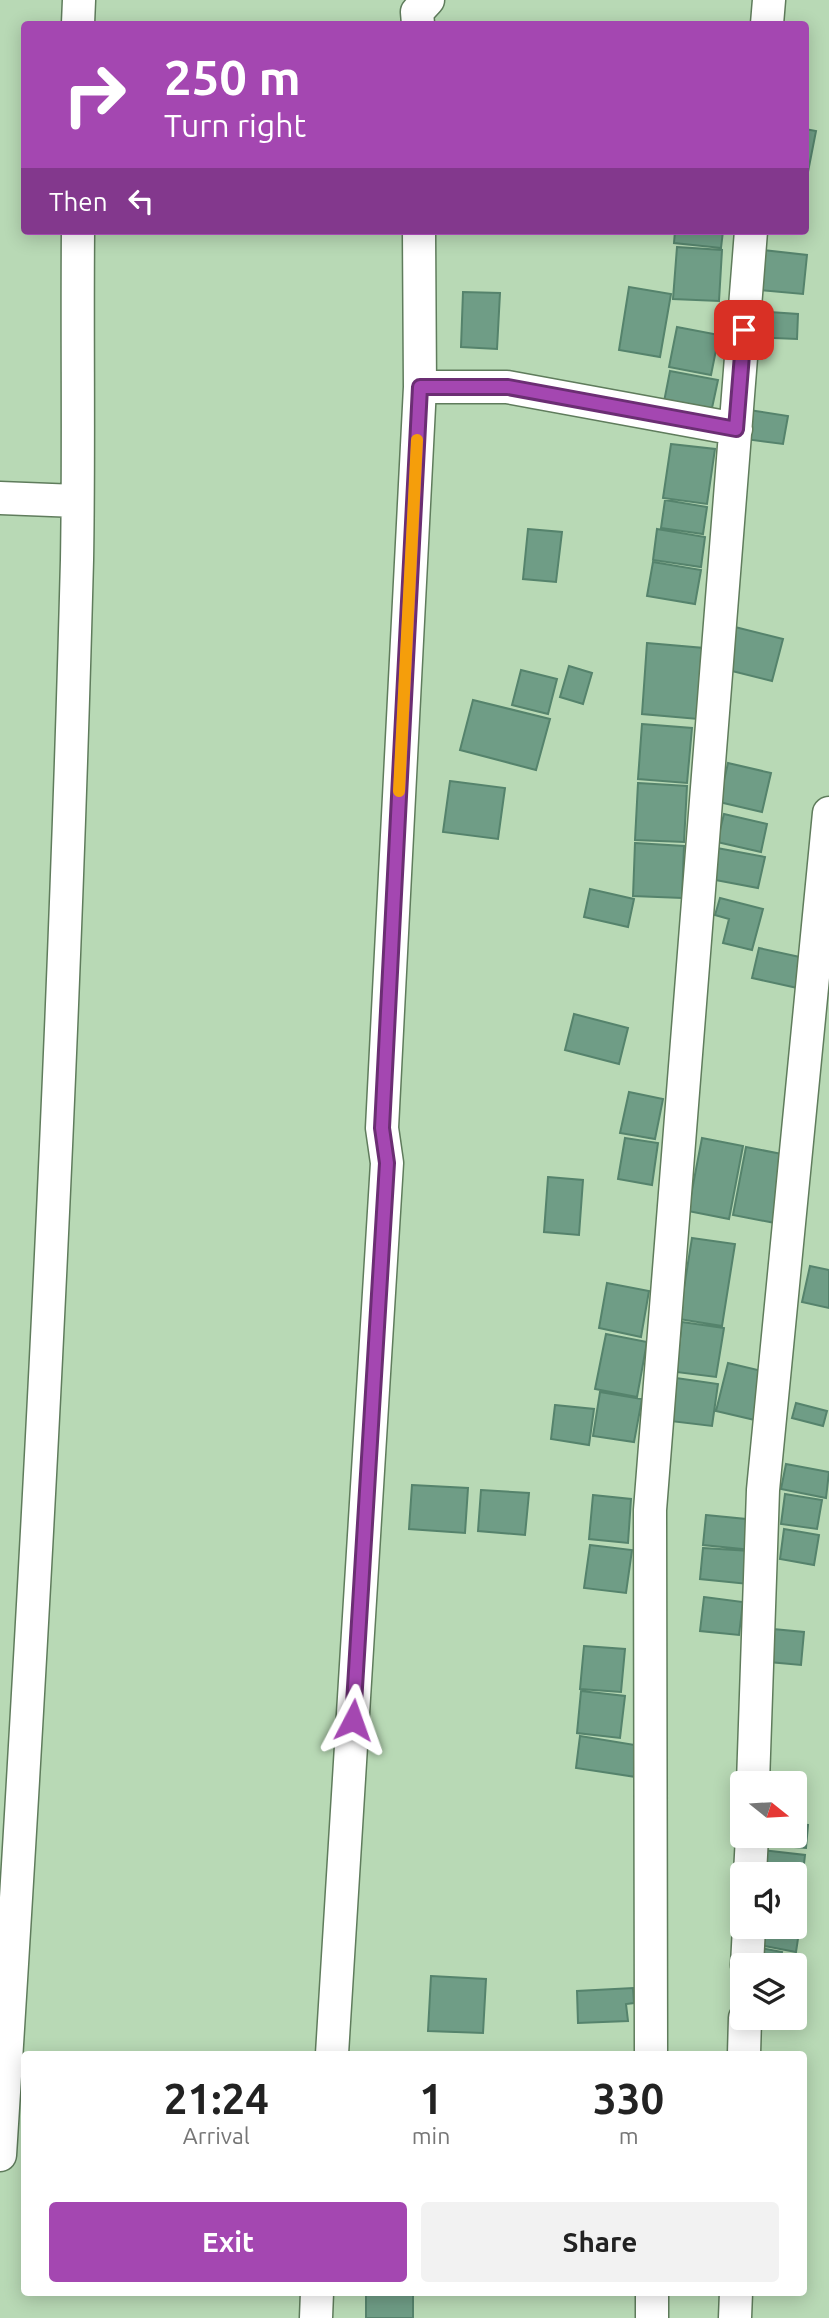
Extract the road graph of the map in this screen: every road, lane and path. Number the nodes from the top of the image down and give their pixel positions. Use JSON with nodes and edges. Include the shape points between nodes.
{"nodes":[{"id":1,"x":79,"y":0,"type":"edge"},
{"id":2,"x":428,"y":0,"type":"edge"},
{"id":3,"x":769,"y":0,"type":"edge"},
{"id":4,"x":78,"y":21,"type":"edge"},
{"id":5,"x":418,"y":21,"type":"edge"},
{"id":6,"x":767,"y":21,"type":"edge"},
{"id":7,"x":78,"y":235,"type":"edge"},
{"id":8,"x":419,"y":235,"type":"edge"},
{"id":9,"x":751,"y":235,"type":"edge"},
{"id":10,"x":420,"y":387,"type":"junction"},
{"id":11,"x":736,"y":429,"type":"junction"},
{"id":12,"x":0,"y":498,"type":"edge"},
{"id":13,"x":77,"y":501,"type":"junction"},
{"id":14,"x":829,"y":813,"type":"edge"},
{"id":15,"x":754,"y":1771,"type":"edge"},
{"id":16,"x":745,"y":2030,"type":"edge"},
{"id":17,"x":332,"y":2051,"type":"edge"},
{"id":18,"x":651,"y":2051,"type":"edge"},
{"id":19,"x":744,"y":2051,"type":"edge"},
{"id":20,"x":0,"y":2155,"type":"edge"},
{"id":21,"x":317,"y":2296,"type":"edge"},
{"id":22,"x":652,"y":2296,"type":"edge"},
{"id":23,"x":736,"y":2296,"type":"edge"},
{"id":24,"x":316,"y":2318,"type":"edge"},
{"id":25,"x":652,"y":2318,"type":"edge"},
{"id":26,"x":735,"y":2318,"type":"edge"}],
"edges":[{"from":1,"to":4,"type":"street"},
{"from":2,"to":5,"type":"street","via":[[417,12]]},
{"from":3,"to":6,"type":"street"},
{"from":7,"to":13,"type":"street"},
{"from":8,"to":10,"type":"street"},
{"from":9,"to":11,"type":"street"},
{"from":10,"to":11,"type":"street","via":[[508,387]]},
{"from":10,"to":17,"type":"street","via":[[382,1128],[387,1163]]},
{"from":11,"to":18,"type":"street","via":[[650,1510]]},
{"from":12,"to":13,"type":"street"},
{"from":13,"to":20,"type":"street","via":[[57,1155]]},
{"from":14,"to":15,"type":"street","via":[[764,1490]]},
{"from":16,"to":19,"type":"street"},
{"from":21,"to":24,"type":"street"},
{"from":22,"to":25,"type":"street"},
{"from":23,"to":26,"type":"street"}]}
